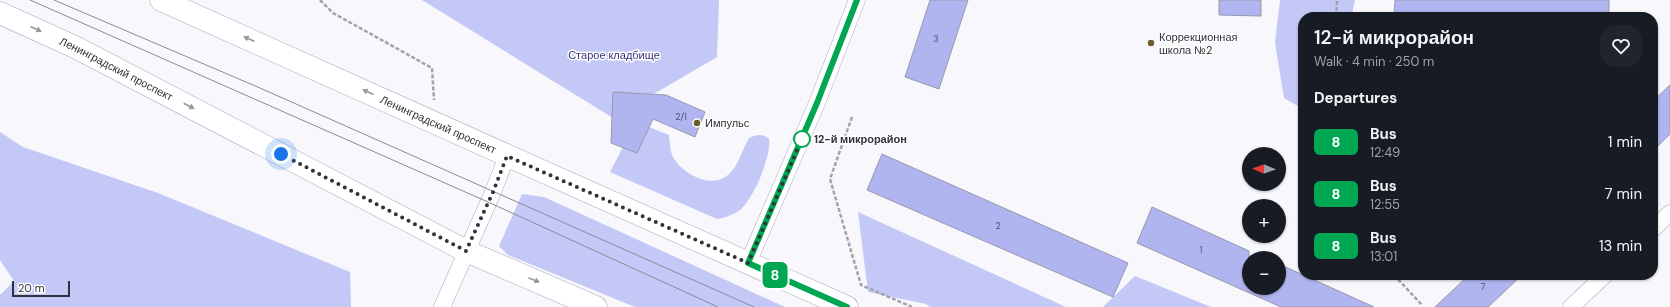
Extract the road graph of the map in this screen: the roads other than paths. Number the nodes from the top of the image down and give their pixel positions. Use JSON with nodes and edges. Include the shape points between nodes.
{"nodes":[{"id":1,"x":161,"y":0,"type":"edge"},
{"id":2,"x":857,"y":0,"type":"edge"},
{"id":3,"x":0,"y":13,"type":"edge"},
{"id":4,"x":507,"y":156,"type":"junction"},
{"id":5,"x":1670,"y":213,"type":"edge"},
{"id":6,"x":1658,"y":224,"type":"edge"},
{"id":7,"x":466,"y":251,"type":"junction"},
{"id":8,"x":748,"y":263,"type":"junction"},
{"id":9,"x":1600,"y":280,"type":"edge"},
{"id":10,"x":442,"y":307,"type":"edge"},
{"id":11,"x":596,"y":307,"type":"edge"},
{"id":12,"x":847,"y":307,"type":"edge"},
{"id":13,"x":1571,"y":307,"type":"edge"}],
"edges":[{"from":4,"to":1,"type":"main road","name":"Ленинградский проспект","one_way":true},
{"from":2,"to":8,"type":"street","via":[[814,110]]},
{"from":3,"to":7,"type":"main road","name":"Ленинградский проспект","one_way":true,"via":[[75,47]]},
{"from":4,"to":7,"type":"street"},
{"from":4,"to":8,"type":"main road","name":"Ленинградский проспект"},
{"from":5,"to":6,"type":"street"},
{"from":7,"to":10,"type":"street"},
{"from":7,"to":11,"type":"main road","name":"Ленинградский проспект","one_way":true},
{"from":8,"to":12,"type":"main road","name":"Ленинградский проспект"},
{"from":9,"to":13,"type":"street"}]}
